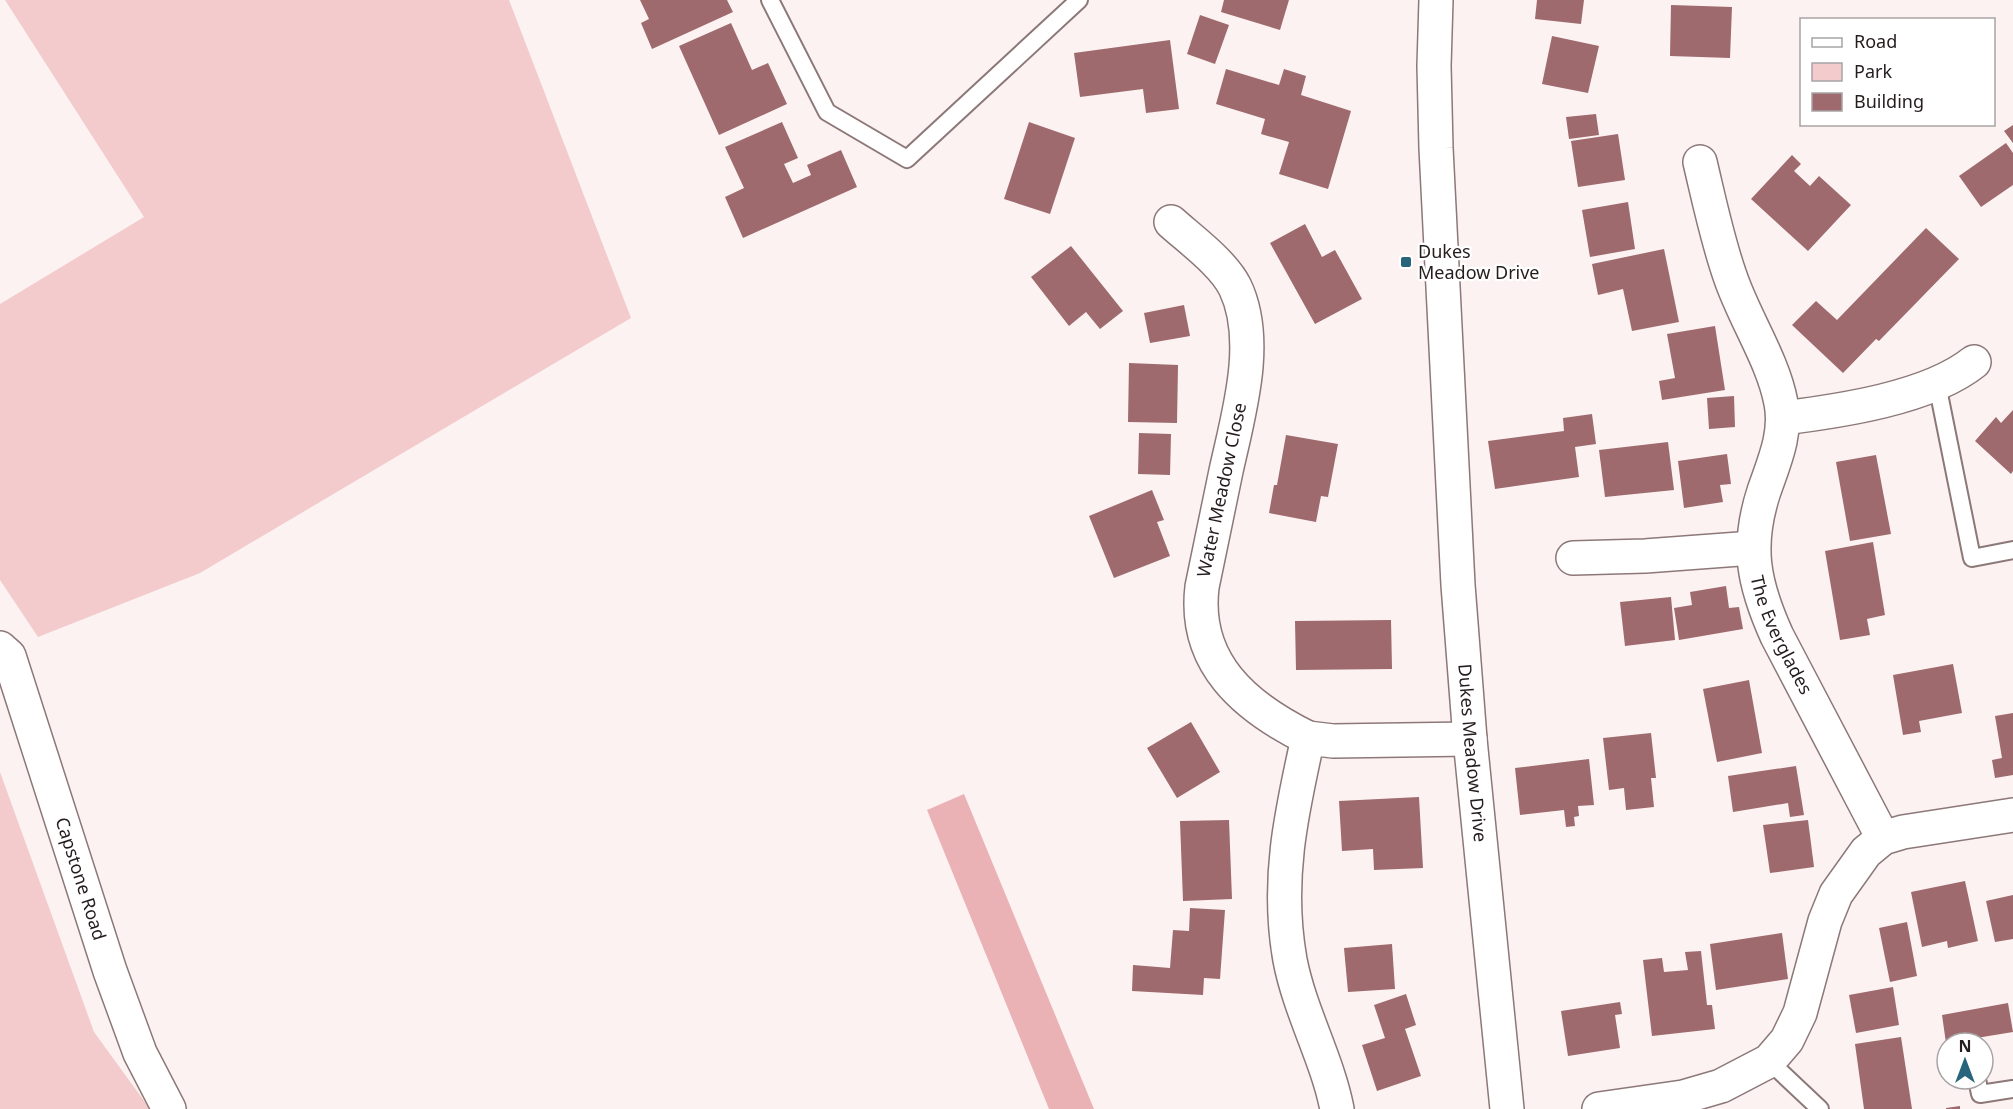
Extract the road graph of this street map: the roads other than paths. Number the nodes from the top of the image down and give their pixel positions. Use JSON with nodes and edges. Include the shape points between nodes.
{"nodes":[{"id":1,"x":770,"y":0,"type":"edge"},
{"id":2,"x":1079,"y":0,"type":"edge"},
{"id":3,"x":1436,"y":0,"type":"edge"},
{"id":4,"x":1700,"y":162,"type":"dead end"},
{"id":5,"x":1172,"y":222,"type":"dead end"},
{"id":6,"x":1974,"y":362,"type":"dead end"},
{"id":7,"x":1937,"y":384,"type":"junction"},
{"id":8,"x":1783,"y":418,"type":"junction"},
{"id":9,"x":1753,"y":548,"type":"junction"},
{"id":10,"x":2013,"y":550,"type":"edge"},
{"id":11,"x":1572,"y":558,"type":"dead end"},
{"id":12,"x":0,"y":648,"type":"edge"},
{"id":13,"x":1308,"y":738,"type":"junction"},
{"id":14,"x":1470,"y":739,"type":"junction"},
{"id":15,"x":2013,"y":815,"type":"edge"},
{"id":16,"x":1883,"y":838,"type":"junction"},
{"id":17,"x":1769,"y":1061,"type":"junction"},
{"id":18,"x":2013,"y":1089,"type":"edge"},
{"id":19,"x":1979,"y":1091,"type":"edge"},
{"id":20,"x":170,"y":1109,"type":"edge"},
{"id":21,"x":1337,"y":1109,"type":"edge"},
{"id":22,"x":1507,"y":1109,"type":"edge"},
{"id":23,"x":1599,"y":1109,"type":"edge"},
{"id":24,"x":1820,"y":1109,"type":"edge"}],
"edges":[{"from":1,"to":2,"type":"lane","via":[[827,112],[908,159]]},
{"from":3,"to":14,"type":"street","name":"Dukes Meadow Drive","via":[[1436,148],[1457,573]]},
{"from":4,"to":8,"type":"street","name":"The Everglades","via":[[1730,277],[1774,378]]},
{"from":5,"to":13,"type":"street","name":"Water Meadow Close","via":[[1229,277],[1242,304],[1247,345],[1243,384],[1202,587],[1203,635],[1221,672],[1239,692],[1263,713]]},
{"from":6,"to":7,"type":"street"},
{"from":7,"to":8,"type":"street","via":[[1845,409]]},
{"from":7,"to":10,"type":"lane","via":[[1972,558]]},
{"from":8,"to":9,"type":"street","name":"The Everglades","via":[[1777,455],[1755,523]]},
{"from":9,"to":11,"type":"street"},
{"from":9,"to":16,"type":"street","name":"The Everglades","via":[[1764,608]]},
{"from":12,"to":20,"type":"street","name":"Capstone Road","via":[[9,656],[140,1053]]},
{"from":13,"to":14,"type":"street","name":"Water Meadow Close"},
{"from":13,"to":21,"type":"street","via":[[1287,839],[1284,904],[1290,961]]},
{"from":14,"to":22,"type":"street","name":"Dukes Meadow Drive"},
{"from":15,"to":16,"type":"street"},
{"from":16,"to":17,"type":"street","via":[[1866,852],[1836,894],[1800,1013]]},
{"from":17,"to":23,"type":"street","via":[[1721,1086],[1683,1097]]},
{"from":17,"to":24,"type":"lane"},
{"from":18,"to":19,"type":"lane","via":[[1980,1094]]}]}
